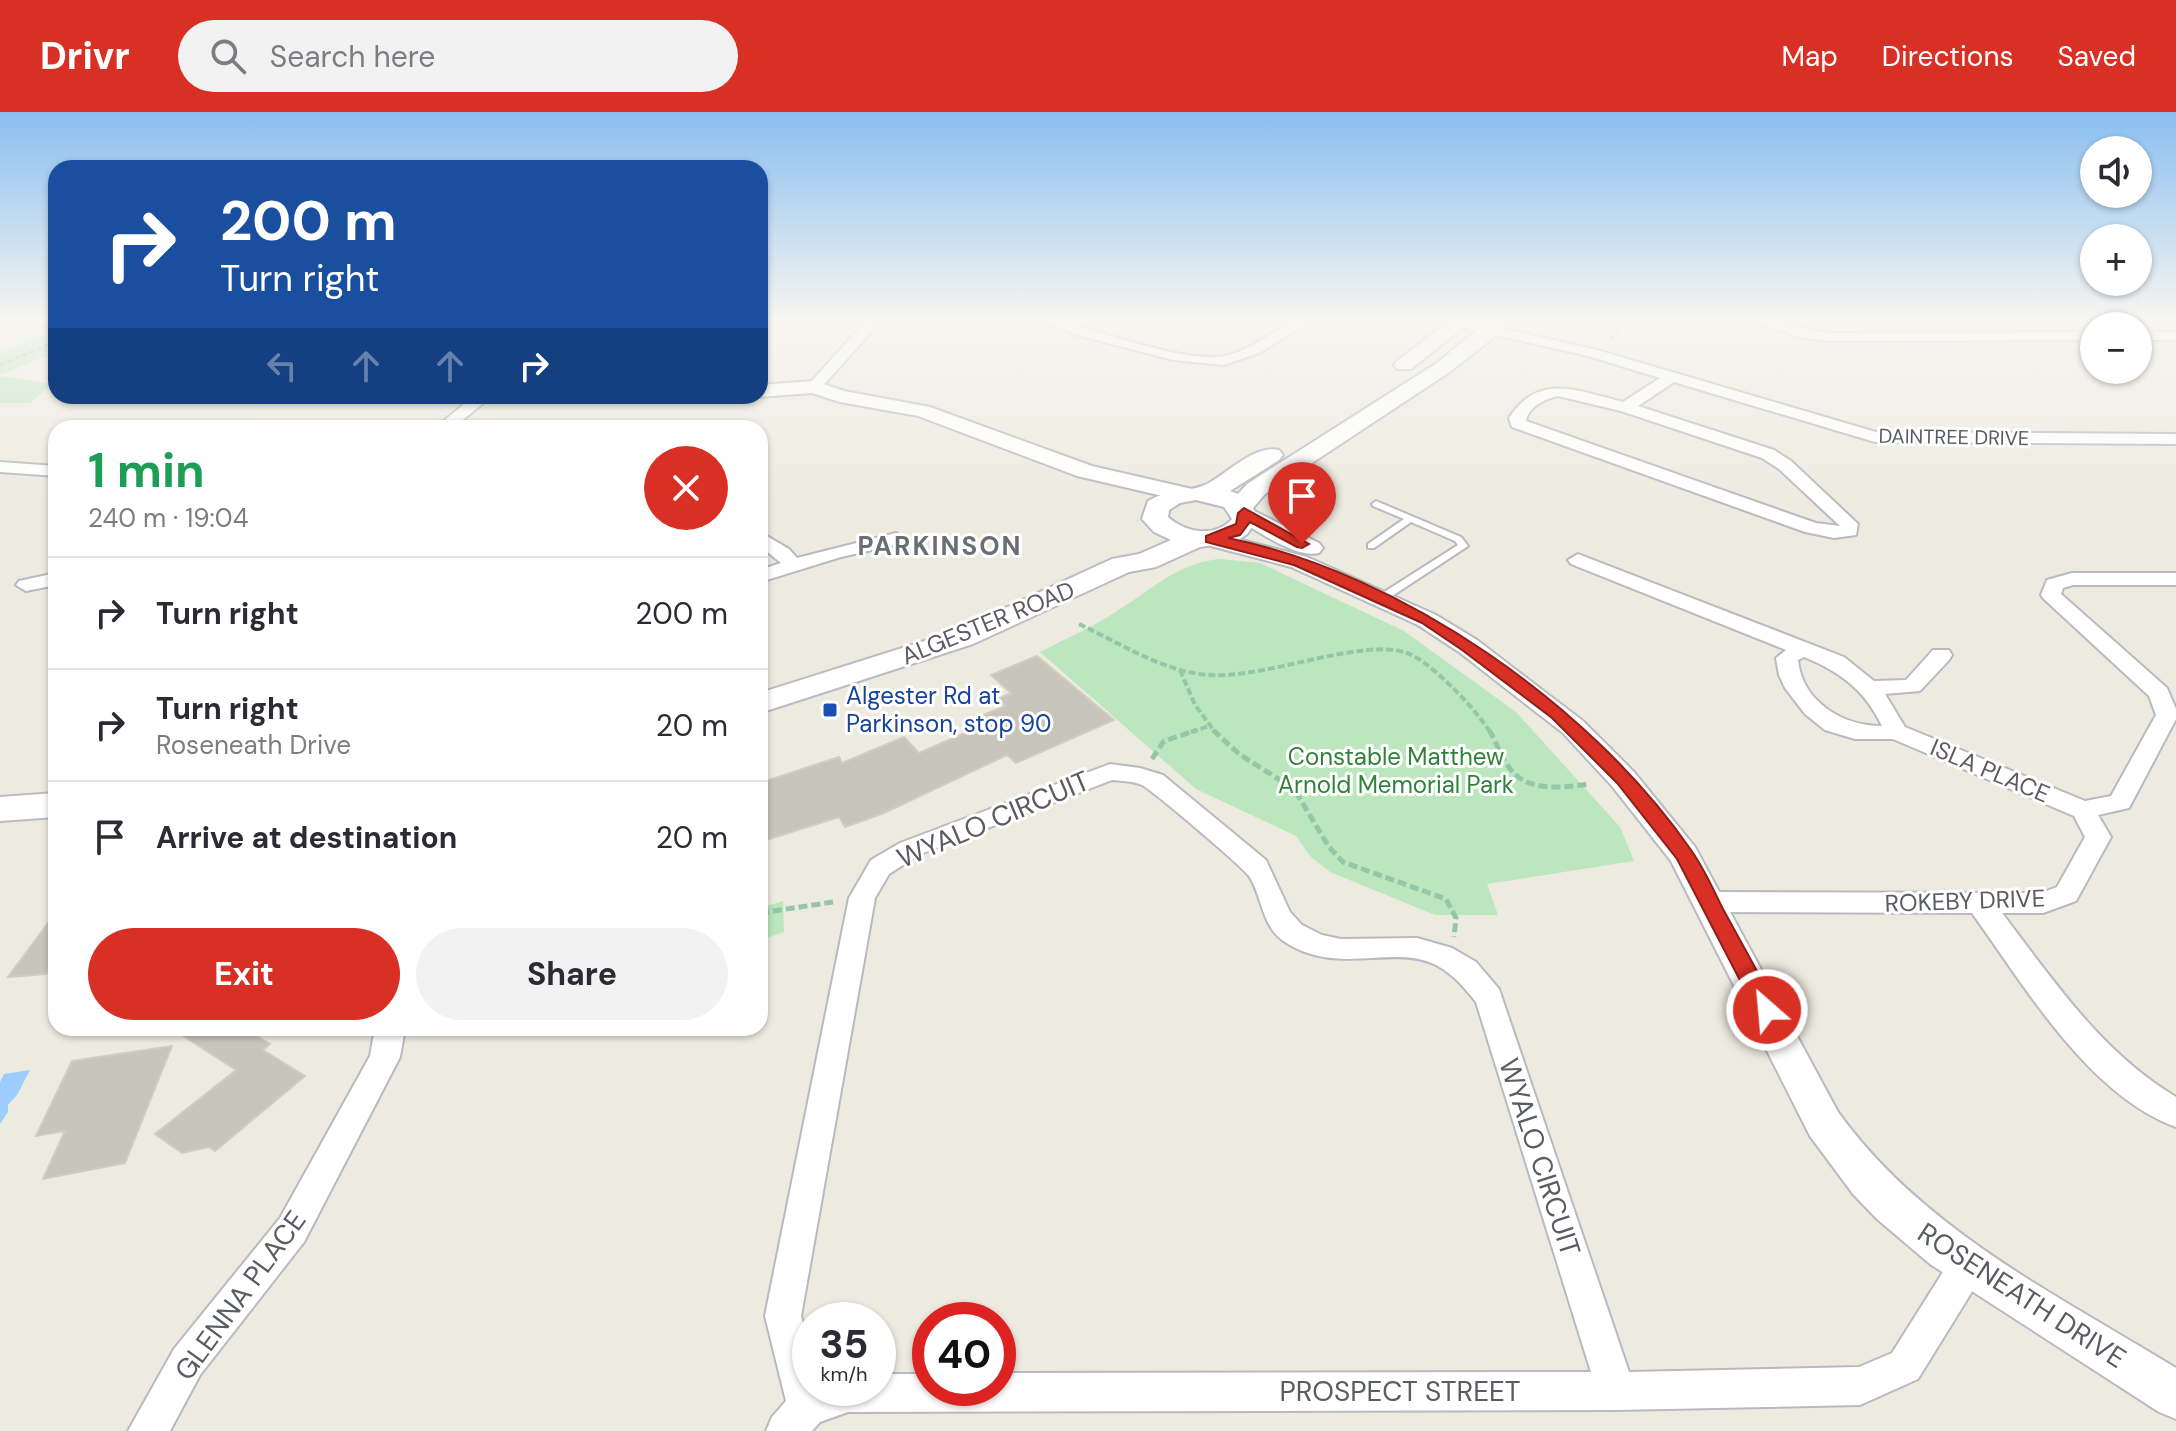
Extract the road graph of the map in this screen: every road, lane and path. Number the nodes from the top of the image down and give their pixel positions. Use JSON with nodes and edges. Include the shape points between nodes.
{"nodes":[{"id":1,"x":820,"y":381,"type":"edge"},
{"id":2,"x":1423,"y":381,"type":"edge"},
{"id":3,"x":1666,"y":381,"type":"edge"},
{"id":4,"x":1683,"y":381,"type":"edge"},
{"id":5,"x":814,"y":387,"type":"junction"},
{"id":6,"x":768,"y":390,"type":"edge"},
{"id":7,"x":474,"y":404,"type":"edge"},
{"id":8,"x":1626,"y":407,"type":"junction"},
{"id":9,"x":1326,"y":418,"type":"dead end"},
{"id":10,"x":453,"y":420,"type":"edge"},
{"id":11,"x":2176,"y":439,"type":"edge"},
{"id":12,"x":0,"y":467,"type":"edge"},
{"id":13,"x":48,"y":470,"type":"edge"},
{"id":14,"x":1085,"y":471,"type":"junction"},
{"id":15,"x":1196,"y":494,"type":"junction"},
{"id":16,"x":1376,"y":504,"type":"dead end"},
{"id":17,"x":1242,"y":510,"type":"junction"},
{"id":18,"x":1411,"y":518,"type":"junction"},
{"id":19,"x":1157,"y":519,"type":"junction"},
{"id":20,"x":896,"y":539,"type":"dead end"},
{"id":21,"x":1203,"y":539,"type":"junction"},
{"id":22,"x":768,"y":543,"type":"edge"},
{"id":23,"x":1371,"y":546,"type":"dead end"},
{"id":24,"x":1578,"y":560,"type":"dead end"},
{"id":25,"x":793,"y":565,"type":"junction"},
{"id":26,"x":1122,"y":565,"type":"junction"},
{"id":27,"x":768,"y":573,"type":"edge"},
{"id":28,"x":2176,"y":579,"type":"edge"},
{"id":29,"x":48,"y":581,"type":"edge"},
{"id":30,"x":26,"y":585,"type":"dead end"},
{"id":31,"x":1392,"y":592,"type":"junction"},
{"id":32,"x":1079,"y":624,"type":"dead end"},
{"id":33,"x":1801,"y":649,"type":"junction"},
{"id":34,"x":1941,"y":655,"type":"dead end"},
{"id":35,"x":1180,"y":670,"type":"junction"},
{"id":36,"x":1869,"y":688,"type":"junction"},
{"id":37,"x":768,"y":700,"type":"edge"},
{"id":38,"x":1212,"y":725,"type":"junction"},
{"id":39,"x":1896,"y":732,"type":"junction"},
{"id":40,"x":1140,"y":776,"type":"junction"},
{"id":41,"x":1623,"y":779,"type":"junction"},
{"id":42,"x":48,"y":806,"type":"edge"},
{"id":43,"x":0,"y":809,"type":"edge"},
{"id":44,"x":2083,"y":810,"type":"junction"},
{"id":45,"x":1684,"y":855,"type":"junction"},
{"id":46,"x":862,"y":898,"type":"junction"},
{"id":47,"x":1711,"y":902,"type":"junction"},
{"id":48,"x":1980,"y":904,"type":"junction"},
{"id":49,"x":768,"y":912,"type":"edge"},
{"id":50,"x":1447,"y":956,"type":"junction"},
{"id":51,"x":389,"y":1036,"type":"edge"},
{"id":52,"x":2176,"y":1113,"type":"edge"},
{"id":53,"x":1968,"y":1265,"type":"junction"},
{"id":54,"x":1616,"y":1391,"type":"junction"},
{"id":55,"x":2176,"y":1395,"type":"edge"},
{"id":56,"x":797,"y":1419,"type":"edge"},
{"id":57,"x":148,"y":1431,"type":"edge"}],
"edges":[{"from":1,"to":5,"type":"street"},
{"from":2,"to":17,"type":"main road","via":[[1256,489]]},
{"from":3,"to":8,"type":"street"},
{"from":4,"to":11,"type":"street","name":"DAINTREE DRIVE","via":[[1875,437]]},
{"from":5,"to":6,"type":"street"},
{"from":5,"to":14,"type":"street","via":[[945,417]]},
{"from":7,"to":10,"type":"street"},
{"from":8,"to":8,"type":"street","via":[[1768,454],[1849,524],[1849,531],[1812,528],[1529,429],[1517,418],[1548,392]]},
{"from":9,"to":15,"type":"main road"},
{"from":12,"to":13,"type":"street"},
{"from":14,"to":15,"type":"street"},
{"from":14,"to":19,"type":"street"},
{"from":15,"to":17,"type":"main road"},
{"from":15,"to":19,"type":"main road","name":"ALGESTER ROAD","via":[[1164,500]]},
{"from":16,"to":18,"type":"lane"},
{"from":17,"to":21,"type":"main road","name":"ALGESTER ROAD","via":[[1242,526],[1235,532]]},
{"from":17,"to":31,"type":"street","name":"ROSENEATH DRIVE"},
{"from":18,"to":23,"type":"lane"},
{"from":18,"to":31,"type":"lane","via":[[1463,546]]},
{"from":19,"to":21,"type":"main road","via":[[1169,532]]},
{"from":19,"to":26,"type":"main road","name":"ALGESTER ROAD"},
{"from":20,"to":25,"type":"street"},
{"from":21,"to":26,"type":"main road","name":"ALGESTER ROAD"},
{"from":21,"to":31,"type":"street","name":"ROSENEATH DRIVE","via":[[1256,548]]},
{"from":22,"to":25,"type":"street"},
{"from":24,"to":33,"type":"street","via":[[1632,572]]},
{"from":25,"to":27,"type":"street"},
{"from":26,"to":37,"type":"main road","name":"ALGESTER ROAD","via":[[963,638]]},
{"from":28,"to":44,"type":"street","via":[[2072,579],[2054,584],[2051,595],[2159,693],[2167,715],[2120,802]]},
{"from":29,"to":30,"type":"street"},
{"from":31,"to":41,"type":"street","name":"ROSENEATH DRIVE","via":[[1544,702]]},
{"from":31,"to":45,"type":"street","name":"ROSENEATH DRIVE","via":[[1488,638],[1564,692],[1657,792],[1677,825]]},
{"from":32,"to":35,"type":"path"},
{"from":33,"to":36,"type":"street","via":[[1836,662]]},
{"from":33,"to":39,"type":"street","name":"ISLA PLACE","via":[[1787,658],[1787,675],[1820,718],[1858,732]]},
{"from":34,"to":36,"type":"street","via":[[1912,686]]},
{"from":35,"to":38,"type":"path","via":[[1188,694]]},
{"from":35,"to":41,"type":"path","via":[[1206,676],[1238,674],[1385,648],[1412,655],[1468,703],[1514,775],[1534,785],[1558,787]]},
{"from":36,"to":39,"type":"street"},
{"from":38,"to":40,"type":"path","via":[[1164,741]]},
{"from":38,"to":50,"type":"path","via":[[1223,741],[1288,783],[1329,850],[1343,862],[1446,899],[1456,918],[1454,944]]},
{"from":39,"to":44,"type":"street","name":"ISLA PLACE"},
{"from":40,"to":46,"type":"street","name":"WYALO CIRCUIT","via":[[1099,774],[909,849],[880,867]]},
{"from":40,"to":50,"type":"street","name":"WYALO CIRCUIT","via":[[1154,781],[1257,867],[1281,920],[1303,938],[1335,948],[1426,950]]},
{"from":41,"to":45,"type":"street","name":"ROSENEATH DRIVE"},
{"from":42,"to":43,"type":"main road"},
{"from":44,"to":48,"type":"street","name":"ROKEBY DRIVE","via":[[2098,837],[2067,894],[2043,903]]},
{"from":45,"to":47,"type":"street","name":"ROSENEATH DRIVE"},
{"from":46,"to":49,"type":"path"},
{"from":46,"to":56,"type":"street","name":"WYALO CIRCUIT","via":[[783,1316]]},
{"from":47,"to":48,"type":"street","name":"ROKEBY DRIVE"},
{"from":47,"to":53,"type":"street","name":"ROSENEATH DRIVE","via":[[1846,1159],[1914,1226]]},
{"from":48,"to":52,"type":"street","via":[[2093,1051],[2151,1100]]},
{"from":50,"to":54,"type":"street","name":"WYALO CIRCUIT","via":[[1474,975],[1489,997]]},
{"from":51,"to":57,"type":"street","name":"GLENNA PLACE","via":[[385,1057],[292,1230],[187,1362]]},
{"from":53,"to":54,"type":"street","name":"PROSPECT STREET","via":[[1905,1366],[1860,1386]]},
{"from":53,"to":55,"type":"street","name":"ROSENEATH DRIVE"},
{"from":54,"to":56,"type":"street","name":"PROSPECT STREET","via":[[848,1393]]}]}
